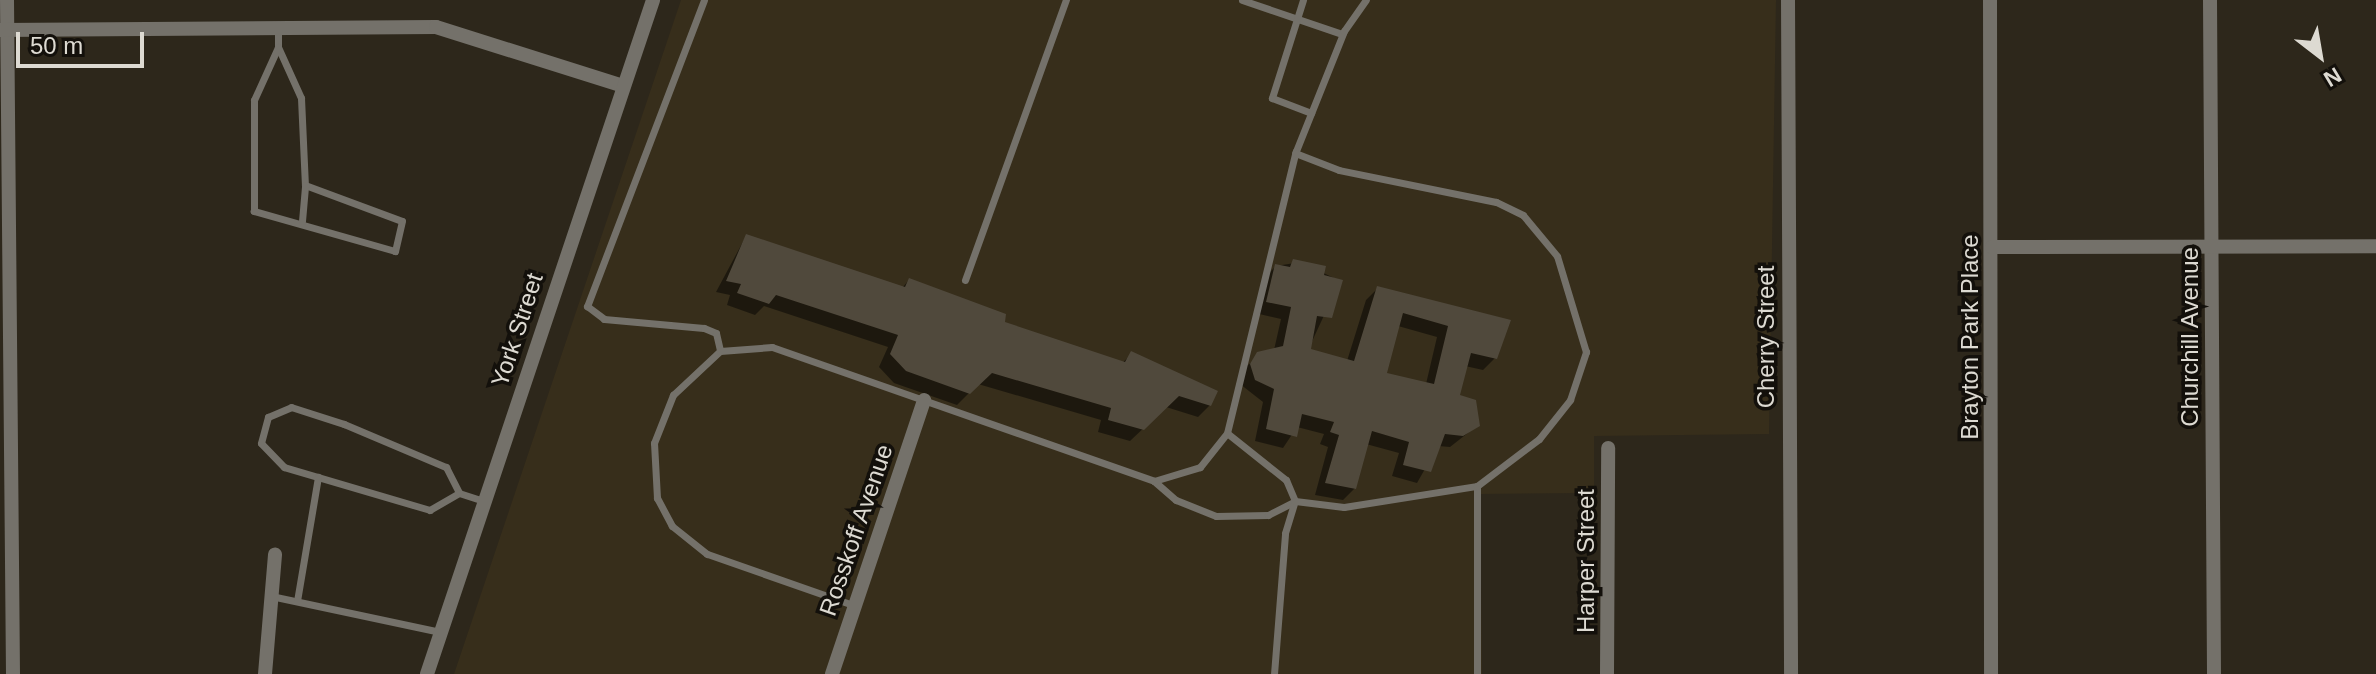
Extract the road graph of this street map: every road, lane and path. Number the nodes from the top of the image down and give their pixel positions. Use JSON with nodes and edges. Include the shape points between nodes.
{"nodes":[{"id":1,"x":7,"y":0,"type":"edge"},
{"id":2,"x":653,"y":0,"type":"edge"},
{"id":3,"x":704,"y":0,"type":"edge"},
{"id":4,"x":1066,"y":0,"type":"edge"},
{"id":5,"x":1242,"y":0,"type":"edge"},
{"id":6,"x":1303,"y":0,"type":"edge"},
{"id":7,"x":1366,"y":0,"type":"edge"},
{"id":8,"x":1788,"y":0,"type":"edge"},
{"id":9,"x":1990,"y":0,"type":"edge"},
{"id":10,"x":2210,"y":0,"type":"edge"},
{"id":11,"x":1297,"y":19,"type":"junction"},
{"id":12,"x":278,"y":27,"type":"junction"},
{"id":13,"x":4,"y":30,"type":"edge"},
{"id":14,"x":1342,"y":34,"type":"junction"},
{"id":15,"x":278,"y":47,"type":"junction"},
{"id":16,"x":623,"y":86,"type":"junction"},
{"id":17,"x":1311,"y":113,"type":"junction"},
{"id":18,"x":1295,"y":153,"type":"junction"},
{"id":19,"x":305,"y":185,"type":"junction"},
{"id":20,"x":302,"y":221,"type":"junction"},
{"id":21,"x":2212,"y":245,"type":"junction"},
{"id":22,"x":2376,"y":246,"type":"edge"},
{"id":23,"x":1992,"y":247,"type":"junction"},
{"id":24,"x":965,"y":280,"type":"dead end"},
{"id":25,"x":720,"y":351,"type":"junction"},
{"id":26,"x":924,"y":400,"type":"junction"},
{"id":27,"x":1227,"y":433,"type":"junction"},
{"id":28,"x":1608,"y":448,"type":"dead end"},
{"id":29,"x":318,"y":477,"type":"junction"},
{"id":30,"x":1154,"y":481,"type":"junction"},
{"id":31,"x":1477,"y":486,"type":"junction"},
{"id":32,"x":459,"y":493,"type":"junction"},
{"id":33,"x":484,"y":501,"type":"junction"},
{"id":34,"x":1295,"y":501,"type":"junction"},
{"id":35,"x":275,"y":554,"type":"dead end"},
{"id":36,"x":271,"y":596,"type":"junction"},
{"id":37,"x":297,"y":601,"type":"junction"},
{"id":38,"x":853,"y":605,"type":"junction"},
{"id":39,"x":440,"y":632,"type":"junction"},
{"id":40,"x":13,"y":674,"type":"edge"},
{"id":41,"x":265,"y":674,"type":"edge"},
{"id":42,"x":427,"y":674,"type":"edge"},
{"id":43,"x":832,"y":674,"type":"edge"},
{"id":44,"x":1274,"y":674,"type":"edge"},
{"id":45,"x":1477,"y":674,"type":"edge"},
{"id":46,"x":1607,"y":674,"type":"edge"},
{"id":47,"x":1791,"y":674,"type":"edge"},
{"id":48,"x":1991,"y":674,"type":"edge"},
{"id":49,"x":2214,"y":674,"type":"edge"}],
"edges":[{"from":1,"to":13,"type":"street"},
{"from":2,"to":16,"type":"street","name":"York Street"},
{"from":3,"to":25,"type":"lane","via":[[587,306],[604,319],[704,328],[716,333]]},
{"from":4,"to":24,"type":"lane"},
{"from":5,"to":11,"type":"lane"},
{"from":6,"to":11,"type":"lane"},
{"from":7,"to":14,"type":"lane"},
{"from":8,"to":47,"type":"street","name":"Cherry Street"},
{"from":9,"to":23,"type":"street","name":"Brayton Park Place"},
{"from":10,"to":21,"type":"street","name":"Churchill Avenue"},
{"from":11,"to":14,"type":"lane"},
{"from":11,"to":17,"type":"lane","via":[[1272,98]]},
{"from":12,"to":13,"type":"street"},
{"from":12,"to":15,"type":"lane"},
{"from":12,"to":16,"type":"street","via":[[436,27]]},
{"from":13,"to":40,"type":"street"},
{"from":14,"to":17,"type":"lane"},
{"from":15,"to":19,"type":"lane","via":[[301,98]]},
{"from":15,"to":20,"type":"lane","via":[[254,100],[254,211]]},
{"from":16,"to":33,"type":"street","name":"York Street"},
{"from":17,"to":18,"type":"lane"},
{"from":18,"to":27,"type":"lane"},
{"from":18,"to":31,"type":"lane","via":[[1339,170],[1496,202],[1523,215],[1557,256],[1584,330],[1581,374],[1539,439]]},
{"from":19,"to":20,"type":"lane"},
{"from":19,"to":20,"type":"lane","via":[[402,221],[395,251]]},
{"from":21,"to":22,"type":"street"},
{"from":21,"to":23,"type":"street"},
{"from":21,"to":49,"type":"street","name":"Churchill Avenue"},
{"from":23,"to":48,"type":"street","name":"Brayton Park Place"},
{"from":25,"to":26,"type":"lane","via":[[772,347]]},
{"from":25,"to":38,"type":"lane","via":[[673,395],[654,443],[657,498],[672,526],[707,554]]},
{"from":26,"to":30,"type":"lane"},
{"from":26,"to":38,"type":"street","name":"Rosskoff Avenue"},
{"from":27,"to":30,"type":"lane","via":[[1200,467]]},
{"from":27,"to":34,"type":"lane","via":[[1286,480]]},
{"from":28,"to":46,"type":"street","name":"Harper Street"},
{"from":29,"to":32,"type":"lane","via":[[430,510]]},
{"from":29,"to":32,"type":"lane","via":[[284,467],[261,443],[268,417],[291,407],[344,424],[446,467]]},
{"from":29,"to":37,"type":"lane"},
{"from":30,"to":34,"type":"lane","via":[[1176,500],[1216,516],[1268,515]]},
{"from":31,"to":34,"type":"lane","via":[[1344,507]]},
{"from":31,"to":45,"type":"lane"},
{"from":32,"to":33,"type":"lane"},
{"from":33,"to":39,"type":"street","name":"York Street"},
{"from":34,"to":44,"type":"lane","via":[[1285,533]]},
{"from":35,"to":36,"type":"street"},
{"from":36,"to":37,"type":"lane"},
{"from":36,"to":41,"type":"street"},
{"from":37,"to":39,"type":"lane"},
{"from":38,"to":43,"type":"street","name":"Rosskoff Avenue"},
{"from":39,"to":42,"type":"street","name":"York Street"}]}
